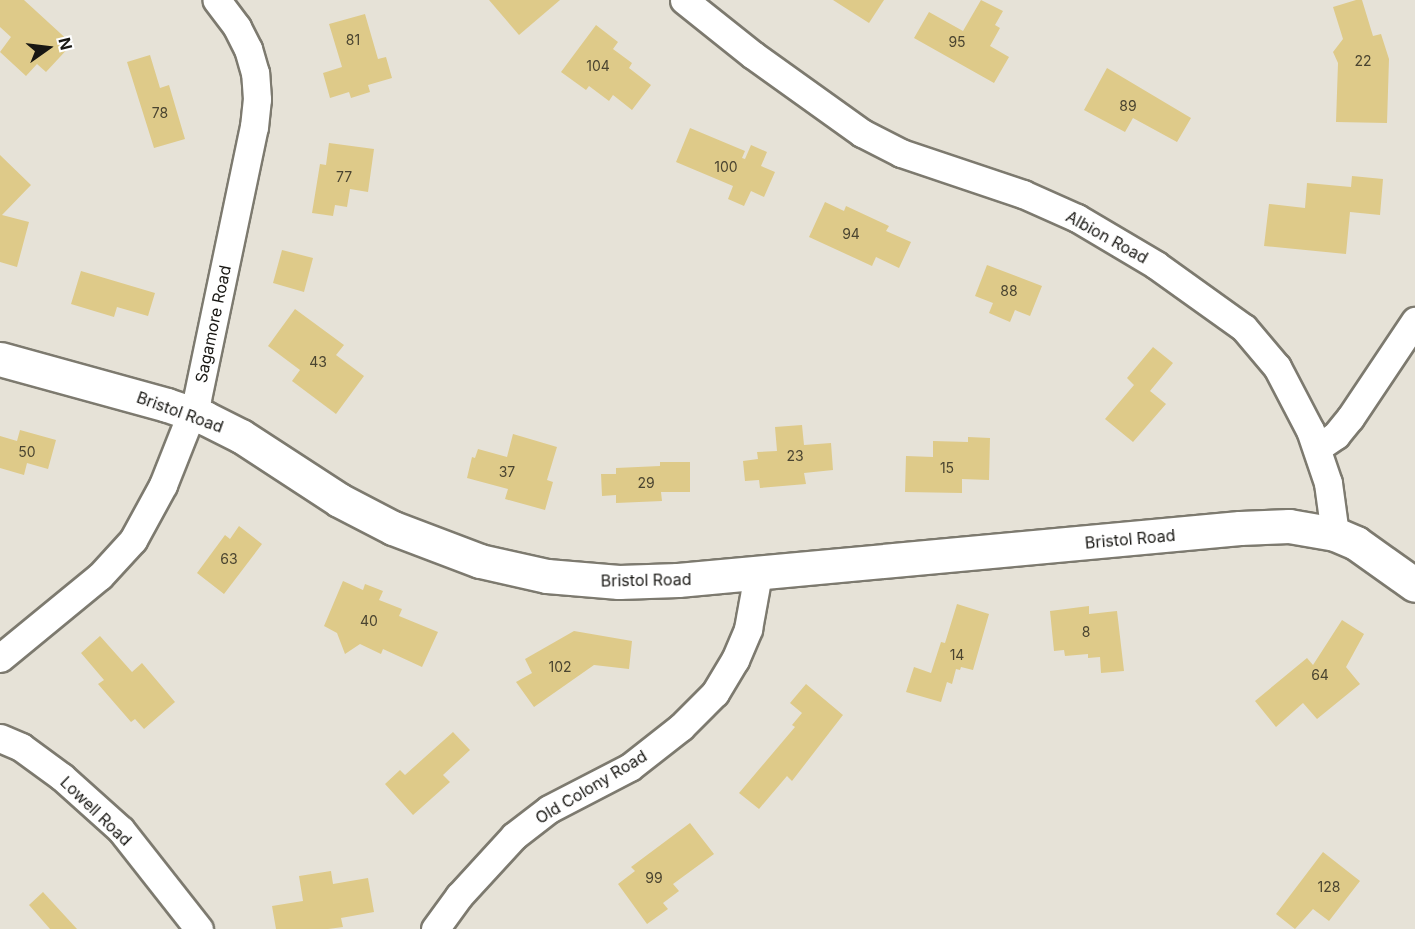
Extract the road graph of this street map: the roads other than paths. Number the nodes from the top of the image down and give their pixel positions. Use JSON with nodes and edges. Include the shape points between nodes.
{"nodes":[{"id":1,"x":217,"y":0,"type":"edge"},
{"id":2,"x":684,"y":0,"type":"edge"},
{"id":3,"x":1415,"y":321,"type":"edge"},
{"id":4,"x":0,"y":359,"type":"edge"},
{"id":5,"x":192,"y":413,"type":"junction"},
{"id":6,"x":1317,"y":448,"type":"junction"},
{"id":7,"x":1335,"y":534,"type":"junction"},
{"id":8,"x":758,"y":574,"type":"junction"},
{"id":9,"x":1415,"y":585,"type":"edge"},
{"id":10,"x":0,"y":658,"type":"edge"},
{"id":11,"x":0,"y":738,"type":"edge"},
{"id":12,"x":199,"y":929,"type":"edge"},
{"id":13,"x":435,"y":929,"type":"edge"}],
"edges":[{"from":1,"to":5,"type":"street","name":"Sagamore Road","via":[[248,49],[257,99],[205,368]]},
{"from":2,"to":6,"type":"street","name":"Albion Road","via":[[876,141],[934,166],[1060,210],[1176,278],[1261,346],[1294,397]]},
{"from":3,"to":6,"type":"street","via":[[1350,418],[1336,435]]},
{"from":4,"to":5,"type":"street","name":"Bristol Road"},
{"from":5,"to":8,"type":"street","name":"Bristol Road","via":[[234,433],[375,519],[480,561],[547,576],[610,582]]},
{"from":5,"to":10,"type":"street","name":"Sagamore Road","via":[[157,499],[128,546],[100,576]]},
{"from":6,"to":7,"type":"street","name":"Albion Road"},
{"from":7,"to":8,"type":"street","name":"Bristol Road","via":[[1300,527],[1256,527]]},
{"from":7,"to":9,"type":"street","via":[[1366,550]]},
{"from":8,"to":13,"type":"street","name":"Old Colony Road","via":[[748,629],[715,693],[681,727],[630,767],[549,809],[514,836],[459,896]]},
{"from":11,"to":12,"type":"street","name":"Lowell Road","via":[[21,747],[62,777],[121,830]]}]}
